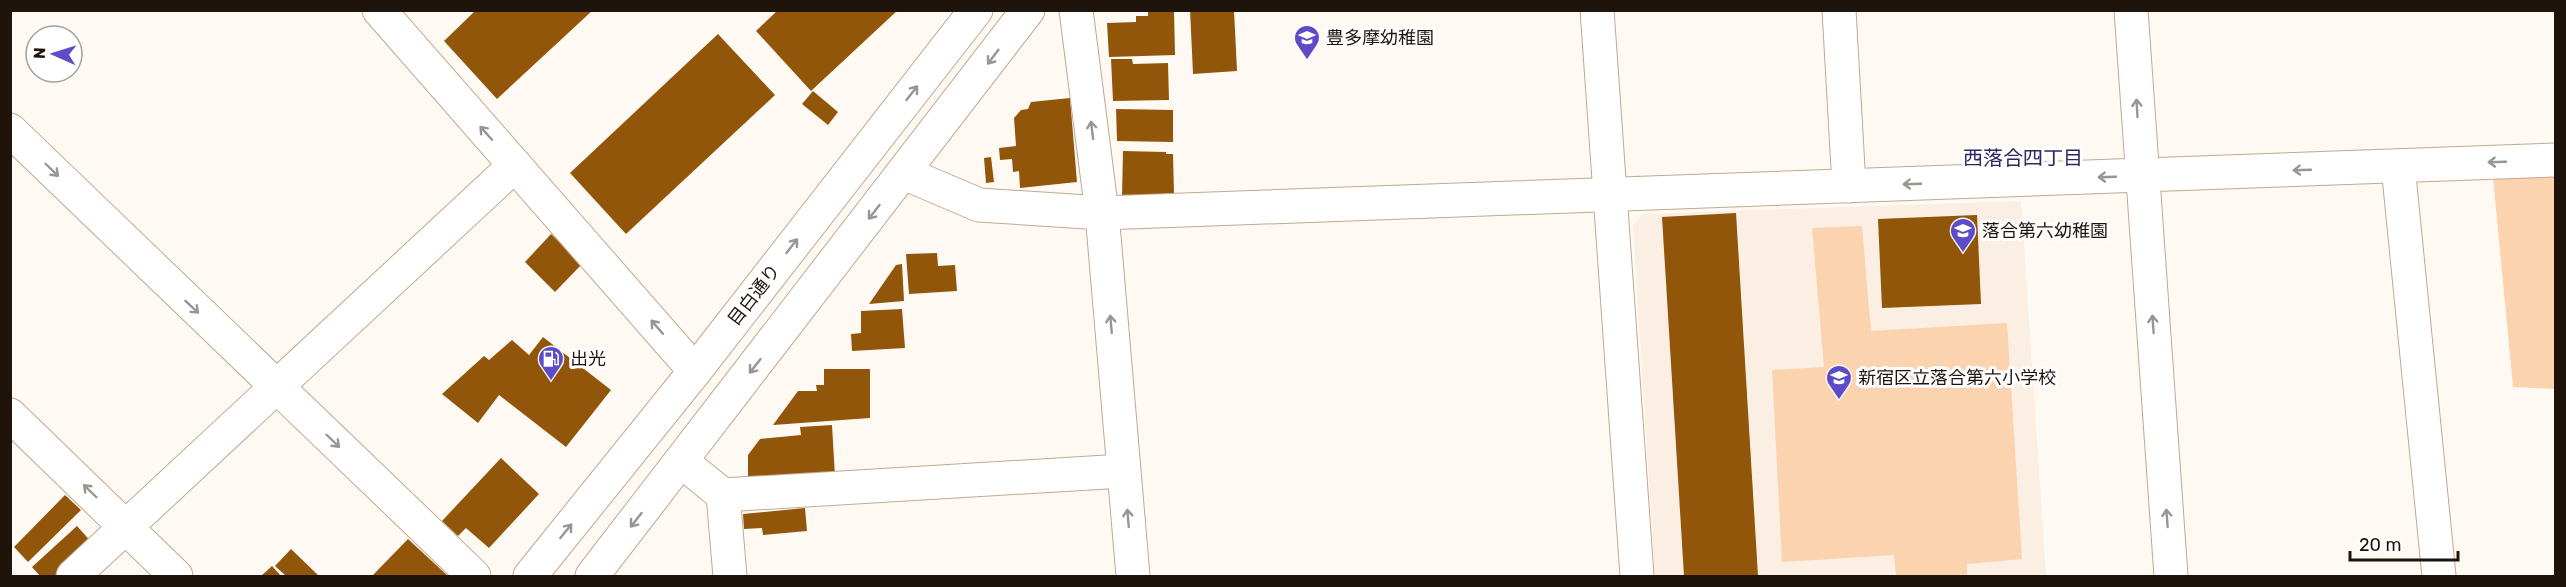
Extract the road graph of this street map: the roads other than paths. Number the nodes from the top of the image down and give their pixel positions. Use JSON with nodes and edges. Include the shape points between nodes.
{"nodes":[{"id":1,"x":379,"y":10,"type":"edge"},
{"id":2,"x":976,"y":10,"type":"edge"},
{"id":3,"x":1028,"y":10,"type":"edge"},
{"id":4,"x":1598,"y":10,"type":"edge"},
{"id":5,"x":1839,"y":10,"type":"edge"},
{"id":6,"x":2132,"y":10,"type":"edge"},
{"id":7,"x":1084,"y":14,"type":"edge"},
{"id":8,"x":10,"y":130,"type":"edge"},
{"id":9,"x":2556,"y":160,"type":"edge"},
{"id":10,"x":515,"y":165,"type":"junction"},
{"id":11,"x":2398,"y":166,"type":"junction"},
{"id":12,"x":904,"y":173,"type":"junction"},
{"id":13,"x":2142,"y":176,"type":"junction"},
{"id":14,"x":1849,"y":186,"type":"junction"},
{"id":15,"x":1610,"y":195,"type":"junction"},
{"id":16,"x":1102,"y":213,"type":"junction"},
{"id":17,"x":695,"y":370,"type":"junction"},
{"id":18,"x":277,"y":386,"type":"junction"},
{"id":19,"x":10,"y":415,"type":"edge"},
{"id":20,"x":681,"y":461,"type":"junction"},
{"id":21,"x":1123,"y":471,"type":"junction"},
{"id":22,"x":723,"y":495,"type":"junction"},
{"id":23,"x":126,"y":526,"type":"junction"},
{"id":24,"x":73,"y":576,"type":"edge"},
{"id":25,"x":176,"y":576,"type":"edge"},
{"id":26,"x":474,"y":576,"type":"edge"},
{"id":27,"x":530,"y":576,"type":"edge"},
{"id":28,"x":592,"y":576,"type":"edge"},
{"id":29,"x":730,"y":576,"type":"edge"},
{"id":30,"x":1133,"y":576,"type":"edge"},
{"id":31,"x":1637,"y":576,"type":"edge"},
{"id":32,"x":2171,"y":576,"type":"edge"},
{"id":33,"x":2439,"y":576,"type":"edge"}],
"edges":[{"from":10,"to":1,"type":"street","one_way":true},
{"from":17,"to":2,"type":"street","name":"目白通り","one_way":true},
{"from":3,"to":12,"type":"street","one_way":true},
{"from":4,"to":15,"type":"street"},
{"from":5,"to":14,"type":"street"},
{"from":13,"to":6,"type":"street","one_way":true},
{"from":16,"to":7,"type":"street","one_way":true},
{"from":8,"to":18,"type":"street","one_way":true},
{"from":9,"to":11,"type":"street","one_way":true},
{"from":17,"to":10,"type":"street","one_way":true},
{"from":10,"to":18,"type":"street"},
{"from":11,"to":13,"type":"street","one_way":true},
{"from":11,"to":33,"type":"street"},
{"from":12,"to":16,"type":"street","via":[[979,205]]},
{"from":12,"to":20,"type":"street","one_way":true},
{"from":13,"to":14,"type":"street","one_way":true},
{"from":32,"to":13,"type":"street","one_way":true},
{"from":14,"to":15,"type":"street"},
{"from":15,"to":16,"type":"street"},
{"from":15,"to":31,"type":"street"},
{"from":21,"to":16,"type":"street","one_way":true},
{"from":27,"to":17,"type":"street","name":"目白通り","one_way":true},
{"from":18,"to":23,"type":"street"},
{"from":18,"to":26,"type":"street","one_way":true},
{"from":23,"to":19,"type":"street","one_way":true},
{"from":20,"to":22,"type":"street"},
{"from":20,"to":28,"type":"street","one_way":true},
{"from":21,"to":22,"type":"street"},
{"from":30,"to":21,"type":"street","one_way":true},
{"from":22,"to":29,"type":"street"},
{"from":23,"to":24,"type":"street"},
{"from":23,"to":25,"type":"street"}]}
